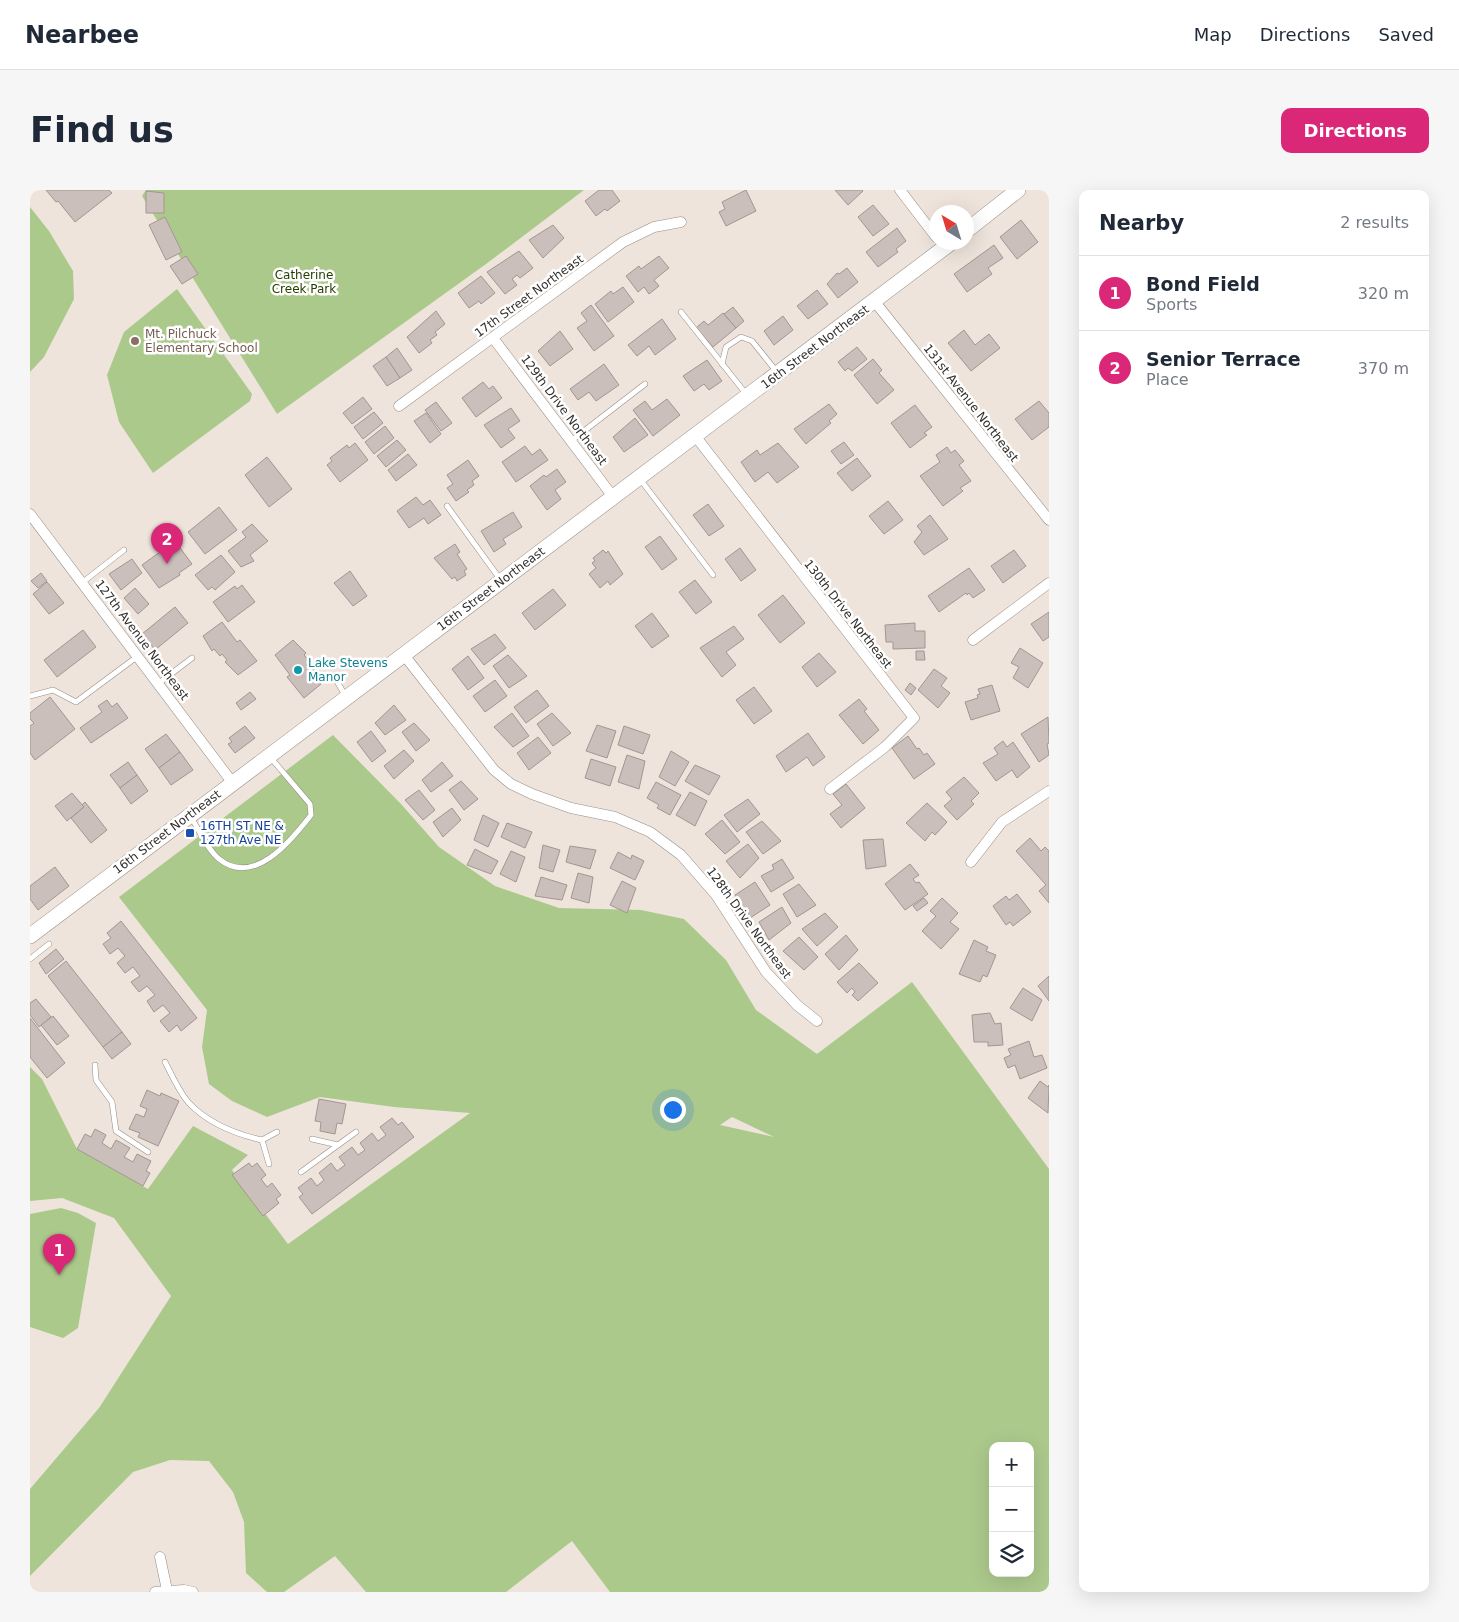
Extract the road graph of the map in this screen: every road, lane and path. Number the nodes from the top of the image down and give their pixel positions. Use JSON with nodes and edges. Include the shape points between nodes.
{"nodes":[{"id":1,"x":900,"y":190,"type":"edge"},
{"id":2,"x":1018,"y":190,"type":"edge"},
{"id":3,"x":681,"y":222,"type":"dead end"},
{"id":4,"x":929,"y":225,"type":"edge"},
{"id":5,"x":974,"y":225,"type":"edge"},
{"id":6,"x":936,"y":250,"type":"edge"},
{"id":7,"x":875,"y":302,"type":"junction"},
{"id":8,"x":681,"y":312,"type":"dead end"},
{"id":9,"x":493,"y":338,"type":"junction"},
{"id":10,"x":722,"y":364,"type":"junction"},
{"id":11,"x":779,"y":374,"type":"junction"},
{"id":12,"x":645,"y":384,"type":"dead end"},
{"id":13,"x":749,"y":397,"type":"junction"},
{"id":14,"x":399,"y":406,"type":"dead end"},
{"id":15,"x":696,"y":437,"type":"junction"},
{"id":16,"x":571,"y":441,"type":"junction"},
{"id":17,"x":640,"y":479,"type":"junction"},
{"id":18,"x":614,"y":498,"type":"junction"},
{"id":19,"x":447,"y":506,"type":"dead end"},
{"id":20,"x":30,"y":514,"type":"edge"},
{"id":21,"x":1049,"y":520,"type":"edge"},
{"id":22,"x":124,"y":550,"type":"dead end"},
{"id":23,"x":714,"y":575,"type":"dead end"},
{"id":24,"x":83,"y":582,"type":"junction"},
{"id":25,"x":502,"y":582,"type":"junction"},
{"id":26,"x":1049,"y":582,"type":"edge"},
{"id":27,"x":973,"y":640,"type":"dead end"},
{"id":28,"x":404,"y":654,"type":"junction"},
{"id":29,"x":138,"y":656,"type":"junction"},
{"id":30,"x":192,"y":658,"type":"dead end"},
{"id":31,"x":335,"y":678,"type":"dead end"},
{"id":32,"x":159,"y":683,"type":"junction"},
{"id":33,"x":30,"y":696,"type":"edge"},
{"id":34,"x":346,"y":698,"type":"junction"},
{"id":35,"x":269,"y":755,"type":"junction"},
{"id":36,"x":232,"y":782,"type":"junction"},
{"id":37,"x":830,"y":789,"type":"dead end"},
{"id":38,"x":1049,"y":792,"type":"edge"},
{"id":39,"x":190,"y":815,"type":"junction"},
{"id":40,"x":971,"y":862,"type":"dead end"},
{"id":41,"x":30,"y":936,"type":"edge"},
{"id":42,"x":49,"y":944,"type":"dead end"},
{"id":43,"x":30,"y":959,"type":"edge"},
{"id":44,"x":817,"y":1021,"type":"dead end"},
{"id":45,"x":165,"y":1062,"type":"dead end"},
{"id":46,"x":95,"y":1065,"type":"dead end"},
{"id":47,"x":278,"y":1132,"type":"dead end"},
{"id":48,"x":356,"y":1132,"type":"dead end"},
{"id":49,"x":312,"y":1139,"type":"dead end"},
{"id":50,"x":262,"y":1140,"type":"junction"},
{"id":51,"x":338,"y":1145,"type":"junction"},
{"id":52,"x":148,"y":1152,"type":"dead end"},
{"id":53,"x":269,"y":1164,"type":"dead end"},
{"id":54,"x":302,"y":1172,"type":"dead end"},
{"id":55,"x":160,"y":1557,"type":"dead end"},
{"id":56,"x":167,"y":1590,"type":"junction"},
{"id":57,"x":155,"y":1592,"type":"edge"},
{"id":58,"x":193,"y":1592,"type":"edge"}],
"edges":[{"from":1,"to":4,"type":"street"},
{"from":2,"to":5,"type":"street"},
{"from":3,"to":9,"type":"street","name":"17th Street Northeast","via":[[654,227],[624,242]]},
{"from":6,"to":7,"type":"street","name":"16th Street Northeast"},
{"from":7,"to":11,"type":"street","name":"16th Street Northeast"},
{"from":7,"to":21,"type":"street","name":"131st Avenue Northeast"},
{"from":8,"to":10,"type":"lane"},
{"from":9,"to":14,"type":"street","name":"17th Street Northeast"},
{"from":9,"to":16,"type":"street","name":"129th Drive Northeast"},
{"from":10,"to":11,"type":"lane","via":[[726,347],[741,337],[752,341]]},
{"from":10,"to":13,"type":"lane"},
{"from":11,"to":13,"type":"street","name":"16th Street Northeast"},
{"from":12,"to":16,"type":"lane"},
{"from":13,"to":15,"type":"street","name":"16th Street Northeast"},
{"from":15,"to":17,"type":"street","name":"16th Street Northeast"},
{"from":15,"to":37,"type":"street","name":"130th Drive Northeast","via":[[914,718],[885,747]]},
{"from":16,"to":18,"type":"street","name":"129th Drive Northeast"},
{"from":17,"to":18,"type":"street","name":"16th Street Northeast"},
{"from":17,"to":23,"type":"lane"},
{"from":18,"to":25,"type":"street","name":"16th Street Northeast"},
{"from":19,"to":25,"type":"lane"},
{"from":20,"to":24,"type":"street","name":"127th Avenue Northeast"},
{"from":22,"to":24,"type":"lane"},
{"from":24,"to":29,"type":"street","name":"127th Avenue Northeast"},
{"from":25,"to":28,"type":"street","name":"16th Street Northeast"},
{"from":26,"to":27,"type":"street"},
{"from":28,"to":34,"type":"street","name":"16th Street Northeast"},
{"from":28,"to":44,"type":"street","name":"128th Drive Northeast","via":[[494,770],[511,784],[571,808],[615,817],[650,832],[681,854],[716,895],[766,972]]},
{"from":29,"to":32,"type":"street","name":"127th Avenue Northeast"},
{"from":29,"to":33,"type":"lane","via":[[76,702],[53,690]]},
{"from":30,"to":32,"type":"lane"},
{"from":31,"to":34,"type":"lane"},
{"from":32,"to":36,"type":"street","name":"127th Avenue Northeast"},
{"from":34,"to":35,"type":"street","name":"16th Street Northeast"},
{"from":35,"to":36,"type":"street","name":"16th Street Northeast"},
{"from":35,"to":39,"type":"lane","via":[[310,804],[310,815],[274,857],[249,867],[234,868],[218,858]]},
{"from":36,"to":39,"type":"street","name":"16th Street Northeast"},
{"from":38,"to":40,"type":"street","via":[[1002,822]]},
{"from":39,"to":41,"type":"street","name":"16th Street Northeast"},
{"from":42,"to":43,"type":"lane"},
{"from":45,"to":50,"type":"lane","via":[[188,1102],[241,1135]]},
{"from":46,"to":52,"type":"lane","via":[[96,1080],[112,1102],[116,1131]]},
{"from":47,"to":50,"type":"lane"},
{"from":48,"to":51,"type":"lane"},
{"from":49,"to":51,"type":"lane"},
{"from":50,"to":53,"type":"lane"},
{"from":51,"to":54,"type":"lane"},
{"from":55,"to":56,"type":"street"},
{"from":56,"to":57,"type":"street"},
{"from":56,"to":58,"type":"street"}]}
